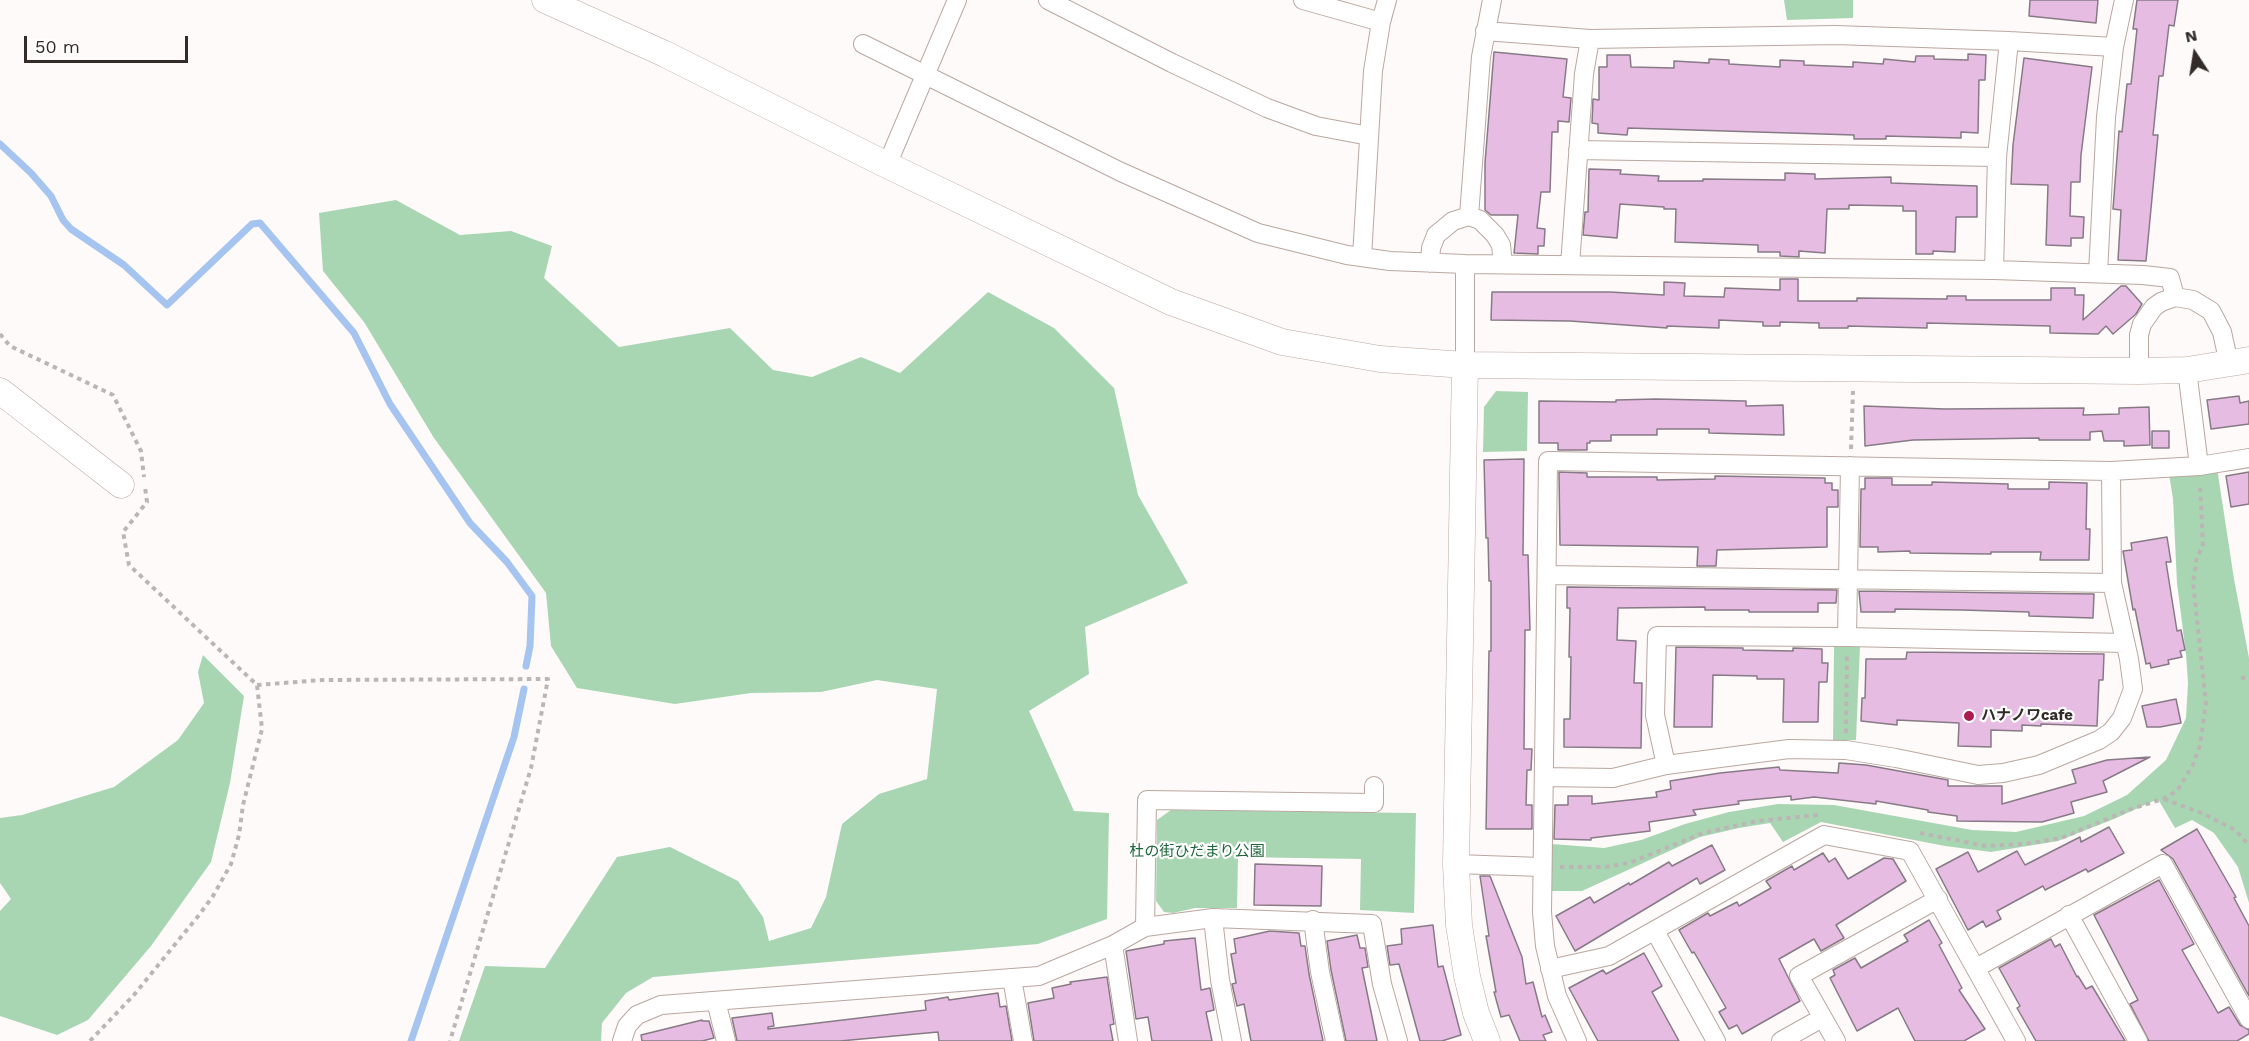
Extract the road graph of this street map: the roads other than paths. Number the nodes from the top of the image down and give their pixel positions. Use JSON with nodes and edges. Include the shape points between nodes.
{"nodes":[{"id":1,"x":545,"y":0,"type":"edge"},
{"id":2,"x":957,"y":0,"type":"edge"},
{"id":3,"x":1048,"y":0,"type":"edge"},
{"id":4,"x":1302,"y":0,"type":"edge"},
{"id":5,"x":1387,"y":0,"type":"edge"},
{"id":6,"x":1492,"y":0,"type":"edge"},
{"id":7,"x":2124,"y":0,"type":"edge"},
{"id":8,"x":1381,"y":22,"type":"junction"},
{"id":9,"x":1485,"y":31,"type":"junction"},
{"id":10,"x":1590,"y":39,"type":"junction"},
{"id":11,"x":2009,"y":41,"type":"junction"},
{"id":12,"x":863,"y":44,"type":"dead end"},
{"id":13,"x":2114,"y":47,"type":"junction"},
{"id":14,"x":926,"y":75,"type":"junction"},
{"id":15,"x":1369,"y":136,"type":"junction"},
{"id":16,"x":1578,"y":150,"type":"junction"},
{"id":17,"x":1997,"y":157,"type":"junction"},
{"id":18,"x":887,"y":165,"type":"junction"},
{"id":19,"x":1469,"y":216,"type":"junction"},
{"id":20,"x":1362,"y":257,"type":"junction"},
{"id":21,"x":1430,"y":263,"type":"junction"},
{"id":22,"x":1465,"y":264,"type":"junction"},
{"id":23,"x":1503,"y":264,"type":"junction"},
{"id":24,"x":1570,"y":265,"type":"junction"},
{"id":25,"x":1994,"y":270,"type":"junction"},
{"id":26,"x":2098,"y":273,"type":"junction"},
{"id":27,"x":2175,"y":297,"type":"junction"},
{"id":28,"x":2239,"y":362,"type":"edge"},
{"id":29,"x":1465,"y":365,"type":"junction"},
{"id":30,"x":2187,"y":370,"type":"junction"},
{"id":31,"x":2139,"y":371,"type":"junction"},
{"id":32,"x":0,"y":391,"type":"edge"},
{"id":33,"x":2249,"y":458,"type":"edge"},
{"id":34,"x":1850,"y":466,"type":"junction"},
{"id":35,"x":2199,"y":466,"type":"junction"},
{"id":36,"x":2111,"y":471,"type":"junction"},
{"id":37,"x":121,"y":485,"type":"dead end"},
{"id":38,"x":1547,"y":575,"type":"junction"},
{"id":39,"x":1848,"y":579,"type":"junction"},
{"id":40,"x":2112,"y":583,"type":"junction"},
{"id":41,"x":1847,"y":638,"type":"junction"},
{"id":42,"x":2125,"y":643,"type":"junction"},
{"id":43,"x":1666,"y":765,"type":"junction"},
{"id":44,"x":1544,"y":777,"type":"junction"},
{"id":45,"x":1374,"y":786,"type":"dead end"},
{"id":46,"x":1456,"y":864,"type":"junction"},
{"id":47,"x":1541,"y":867,"type":"junction"},
{"id":48,"x":1938,"y":899,"type":"junction"},
{"id":49,"x":2069,"y":915,"type":"junction"},
{"id":50,"x":1213,"y":918,"type":"junction"},
{"id":51,"x":1313,"y":920,"type":"junction"},
{"id":52,"x":1145,"y":927,"type":"junction"},
{"id":53,"x":1655,"y":930,"type":"junction"},
{"id":54,"x":1113,"y":945,"type":"junction"},
{"id":55,"x":1976,"y":968,"type":"junction"},
{"id":56,"x":1550,"y":969,"type":"junction"},
{"id":57,"x":1012,"y":978,"type":"junction"},
{"id":58,"x":716,"y":1001,"type":"junction"},
{"id":59,"x":1822,"y":1018,"type":"junction"},
{"id":60,"x":2249,"y":1019,"type":"edge"},
{"id":61,"x":622,"y":1041,"type":"edge"},
{"id":62,"x":726,"y":1041,"type":"edge"},
{"id":63,"x":1023,"y":1041,"type":"edge"},
{"id":64,"x":1128,"y":1041,"type":"edge"},
{"id":65,"x":1232,"y":1041,"type":"edge"},
{"id":66,"x":1335,"y":1041,"type":"edge"},
{"id":67,"x":1398,"y":1041,"type":"edge"},
{"id":68,"x":1487,"y":1041,"type":"edge"},
{"id":69,"x":1577,"y":1041,"type":"edge"},
{"id":70,"x":1716,"y":1041,"type":"edge"},
{"id":71,"x":1781,"y":1041,"type":"edge"},
{"id":72,"x":1836,"y":1041,"type":"edge"},
{"id":73,"x":2016,"y":1041,"type":"edge"},
{"id":74,"x":2139,"y":1041,"type":"edge"}],
"edges":[{"from":1,"to":18,"type":"street","via":[[665,54]]},
{"from":2,"to":14,"type":"street"},
{"from":3,"to":15,"type":"street","via":[[1267,108],[1316,126]]},
{"from":4,"to":8,"type":"street"},
{"from":5,"to":8,"type":"street"},
{"from":6,"to":9,"type":"street"},
{"from":7,"to":13,"type":"street"},
{"from":8,"to":15,"type":"street"},
{"from":9,"to":10,"type":"street"},
{"from":9,"to":19,"type":"street"},
{"from":10,"to":11,"type":"street","via":[[1835,35]]},
{"from":10,"to":16,"type":"street"},
{"from":11,"to":13,"type":"street"},
{"from":11,"to":17,"type":"street"},
{"from":12,"to":14,"type":"street"},
{"from":13,"to":26,"type":"street"},
{"from":14,"to":18,"type":"street"},
{"from":14,"to":20,"type":"street","via":[[1121,172],[1258,233]]},
{"from":15,"to":20,"type":"street"},
{"from":16,"to":17,"type":"street"},
{"from":16,"to":24,"type":"street"},
{"from":17,"to":25,"type":"street"},
{"from":18,"to":29,"type":"street","via":[[1171,302],[1232,325],[1282,342],[1336,353]]},
{"from":19,"to":21,"type":"street","via":[[1453,221],[1436,235]]},
{"from":19,"to":23,"type":"street","via":[[1495,235],[1501,245]]},
{"from":20,"to":21,"type":"street"},
{"from":21,"to":22,"type":"street"},
{"from":22,"to":23,"type":"street"},
{"from":22,"to":29,"type":"street"},
{"from":23,"to":24,"type":"street"},
{"from":24,"to":25,"type":"street"},
{"from":25,"to":26,"type":"street"},
{"from":26,"to":27,"type":"street","via":[[2170,278]]},
{"from":27,"to":28,"type":"street","via":[[2193,300],[2211,311]]},
{"from":27,"to":31,"type":"street","via":[[2154,307],[2142,324]]},
{"from":28,"to":30,"type":"street"},
{"from":29,"to":31,"type":"street"},
{"from":29,"to":46,"type":"street"},
{"from":30,"to":31,"type":"street"},
{"from":30,"to":35,"type":"street"},
{"from":32,"to":37,"type":"street"},
{"from":33,"to":35,"type":"street"},
{"from":34,"to":36,"type":"street"},
{"from":34,"to":38,"type":"street","via":[[1548,461]]},
{"from":34,"to":39,"type":"street"},
{"from":35,"to":36,"type":"street"},
{"from":36,"to":40,"type":"street"},
{"from":38,"to":39,"type":"street"},
{"from":38,"to":44,"type":"street"},
{"from":39,"to":40,"type":"street"},
{"from":39,"to":41,"type":"street"},
{"from":40,"to":42,"type":"street"},
{"from":41,"to":42,"type":"street"},
{"from":41,"to":43,"type":"street","via":[[1657,636],[1655,715]]},
{"from":42,"to":43,"type":"street","via":[[2133,689],[2122,718],[2111,732],[2059,757],[2019,770],[1978,775],[1846,750],[1789,749]]},
{"from":43,"to":44,"type":"street","via":[[1613,778]]},
{"from":44,"to":47,"type":"street"},
{"from":45,"to":52,"type":"street","via":[[1374,803],[1147,800]]},
{"from":46,"to":47,"type":"street"},
{"from":46,"to":68,"type":"street","via":[[1467,976]]},
{"from":47,"to":56,"type":"street"},
{"from":48,"to":53,"type":"street","via":[[1910,851],[1824,835]]},
{"from":48,"to":55,"type":"street"},
{"from":48,"to":59,"type":"street","via":[[1799,976]]},
{"from":49,"to":55,"type":"street"},
{"from":49,"to":60,"type":"street","via":[[2163,864]]},
{"from":49,"to":74,"type":"street"},
{"from":50,"to":51,"type":"street"},
{"from":50,"to":52,"type":"street"},
{"from":50,"to":65,"type":"street"},
{"from":51,"to":66,"type":"street"},
{"from":51,"to":67,"type":"street","via":[[1372,924],[1382,984]]},
{"from":52,"to":54,"type":"street"},
{"from":53,"to":56,"type":"street","via":[[1608,956]]},
{"from":53,"to":70,"type":"street"},
{"from":54,"to":57,"type":"street","via":[[1040,976]]},
{"from":54,"to":64,"type":"street"},
{"from":55,"to":73,"type":"street"},
{"from":56,"to":69,"type":"street","via":[[1564,1016]]},
{"from":57,"to":58,"type":"street"},
{"from":57,"to":63,"type":"street"},
{"from":58,"to":61,"type":"street","via":[[648,1008],[627,1026]]},
{"from":58,"to":62,"type":"street"},
{"from":59,"to":71,"type":"street"},
{"from":59,"to":72,"type":"street"}]}
